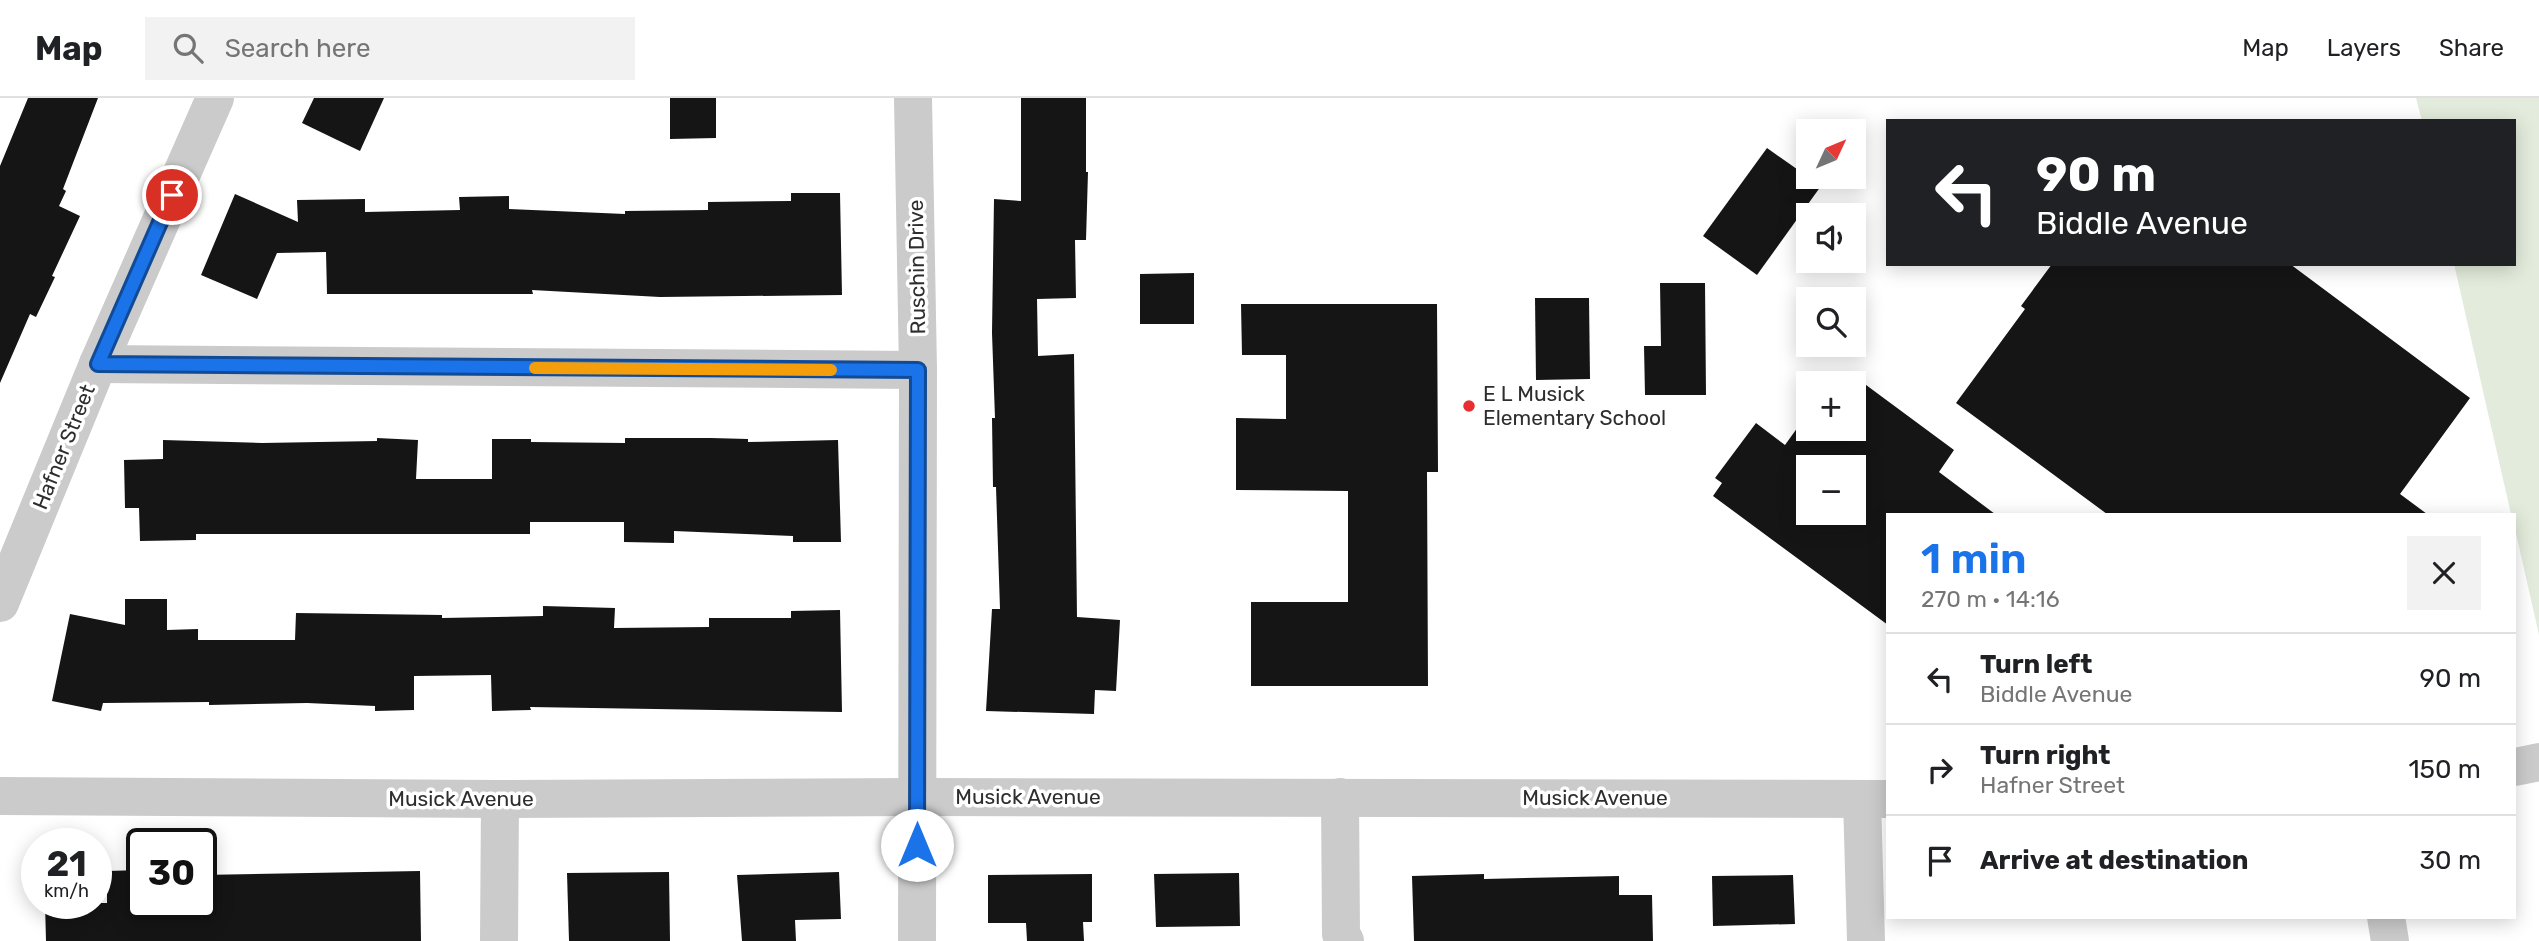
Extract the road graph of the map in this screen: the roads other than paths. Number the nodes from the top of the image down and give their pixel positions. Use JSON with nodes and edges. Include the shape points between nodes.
{"nodes":[{"id":1,"x":215,"y":98,"type":"edge"},
{"id":2,"x":913,"y":98,"type":"edge"},
{"id":3,"x":98,"y":364,"type":"junction"},
{"id":4,"x":918,"y":370,"type":"junction"},
{"id":5,"x":0,"y":603,"type":"edge"},
{"id":6,"x":2539,"y":762,"type":"edge"},
{"id":7,"x":2516,"y":767,"type":"edge"},
{"id":8,"x":0,"y":796,"type":"edge"},
{"id":9,"x":917,"y":797,"type":"junction"},
{"id":10,"x":1340,"y":797,"type":"junction"},
{"id":11,"x":500,"y":799,"type":"junction"},
{"id":12,"x":1875,"y":799,"type":"edge"},
{"id":13,"x":2386,"y":919,"type":"edge"},
{"id":14,"x":499,"y":941,"type":"edge"},
{"id":15,"x":917,"y":941,"type":"edge"},
{"id":16,"x":1345,"y":941,"type":"edge"},
{"id":17,"x":1867,"y":941,"type":"edge"},
{"id":18,"x":2390,"y":941,"type":"edge"}],
"edges":[{"from":1,"to":3,"type":"street","name":"Hafner Street"},
{"from":2,"to":4,"type":"street","name":"Ruschin Drive"},
{"from":3,"to":4,"type":"street"},
{"from":3,"to":5,"type":"street","name":"Hafner Street"},
{"from":4,"to":9,"type":"street","name":"Ruschin Drive"},
{"from":6,"to":7,"type":"street"},
{"from":8,"to":11,"type":"street","name":"Musick Avenue"},
{"from":9,"to":10,"type":"street","name":"Musick Avenue"},
{"from":9,"to":11,"type":"street","name":"Musick Avenue"},
{"from":9,"to":15,"type":"street","name":"Ruschin Drive"},
{"from":10,"to":12,"type":"street","name":"Musick Avenue"},
{"from":10,"to":16,"type":"street","via":[[1341,934]]},
{"from":11,"to":14,"type":"street"},
{"from":12,"to":17,"type":"street"},
{"from":13,"to":18,"type":"street"}]}
